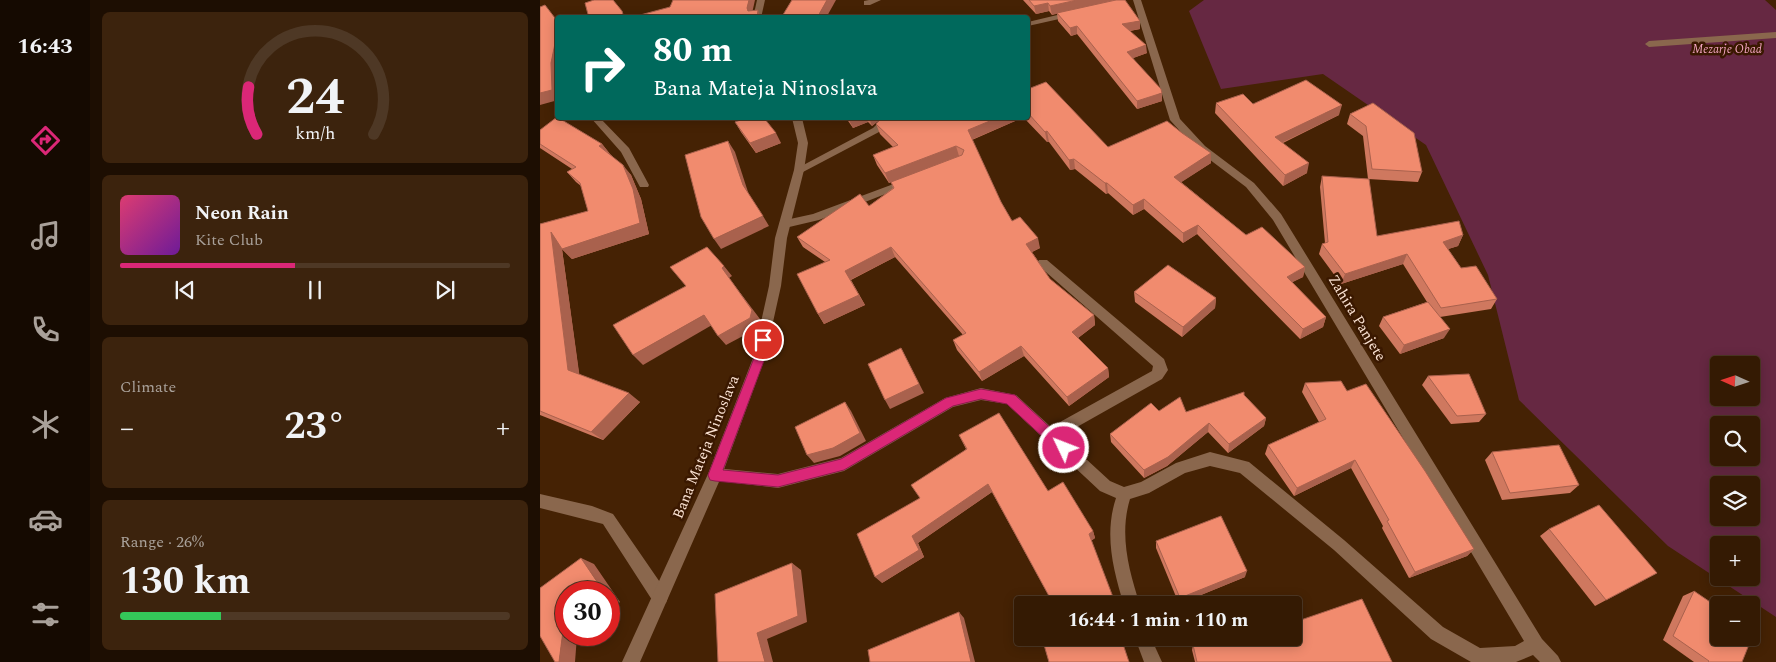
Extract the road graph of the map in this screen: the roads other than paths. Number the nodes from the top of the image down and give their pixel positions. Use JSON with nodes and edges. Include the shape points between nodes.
{"nodes":[{"id":1,"x":761,"y":0,"type":"edge"},
{"id":2,"x":877,"y":0,"type":"edge"},
{"id":3,"x":1131,"y":1,"type":"edge"},
{"id":4,"x":867,"y":3,"type":"dead end"},
{"id":5,"x":1081,"y":12,"type":"edge"},
{"id":6,"x":757,"y":15,"type":"edge"},
{"id":7,"x":1030,"y":24,"type":"edge"},
{"id":8,"x":1776,"y":35,"type":"edge"},
{"id":9,"x":1649,"y":44,"type":"dead end"},
{"id":10,"x":597,"y":120,"type":"edge"},
{"id":11,"x":797,"y":120,"type":"edge"},
{"id":12,"x":886,"y":120,"type":"edge"},
{"id":13,"x":799,"y":170,"type":"junction"},
{"id":14,"x":915,"y":179,"type":"edge"},
{"id":15,"x":644,"y":185,"type":"dead end"},
{"id":16,"x":785,"y":224,"type":"junction"},
{"id":17,"x":1043,"y":263,"type":"dead end"},
{"id":18,"x":1050,"y":435,"type":"junction"},
{"id":19,"x":715,"y":475,"type":"junction"},
{"id":20,"x":1124,"y":494,"type":"junction"},
{"id":21,"x":540,"y":501,"type":"edge"},
{"id":22,"x":1129,"y":596,"type":"edge"},
{"id":23,"x":660,"y":597,"type":"junction"},
{"id":24,"x":1536,"y":645,"type":"junction"},
{"id":25,"x":1146,"y":646,"type":"edge"},
{"id":26,"x":630,"y":662,"type":"edge"},
{"id":27,"x":1152,"y":662,"type":"edge"},
{"id":28,"x":1552,"y":662,"type":"edge"}],
"edges":[{"from":1,"to":6,"type":"street"},
{"from":2,"to":4,"type":"street"},
{"from":3,"to":24,"type":"street","name":"Zahira Panjete","via":[[1175,120],[1201,148],[1250,185],[1277,217]]},
{"from":5,"to":7,"type":"street"},
{"from":8,"to":9,"type":"street"},
{"from":10,"to":15,"type":"street","via":[[625,150]]},
{"from":11,"to":13,"type":"street","name":"Bana Mateja Ninoslava","via":[[803,143]]},
{"from":12,"to":13,"type":"street","via":[[876,130]]},
{"from":13,"to":16,"type":"street","name":"Bana Mateja Ninoslava"},
{"from":14,"to":16,"type":"street","via":[[815,217]]},
{"from":16,"to":19,"type":"street","name":"Bana Mateja Ninoslava","via":[[759,358]]},
{"from":17,"to":18,"type":"street","via":[[1159,363],[1160,370],[1157,376]]},
{"from":18,"to":19,"type":"street","via":[[1011,399],[981,394],[950,402],[844,464],[778,481]]},
{"from":18,"to":20,"type":"street","via":[[1105,486]]},
{"from":19,"to":23,"type":"street","name":"Bana Mateja Ninoslava"},
{"from":20,"to":22,"type":"street","via":[[1116,536]]},
{"from":20,"to":24,"type":"street","via":[[1144,488],[1181,468],[1210,459],[1244,467],[1339,545],[1437,633],[1479,657],[1515,654]]},
{"from":21,"to":23,"type":"street","via":[[608,519]]},
{"from":23,"to":26,"type":"street","name":"Bana Mateja Ninoslava"},
{"from":24,"to":28,"type":"street","name":"Zahira Panjete"},
{"from":25,"to":27,"type":"street"}]}
